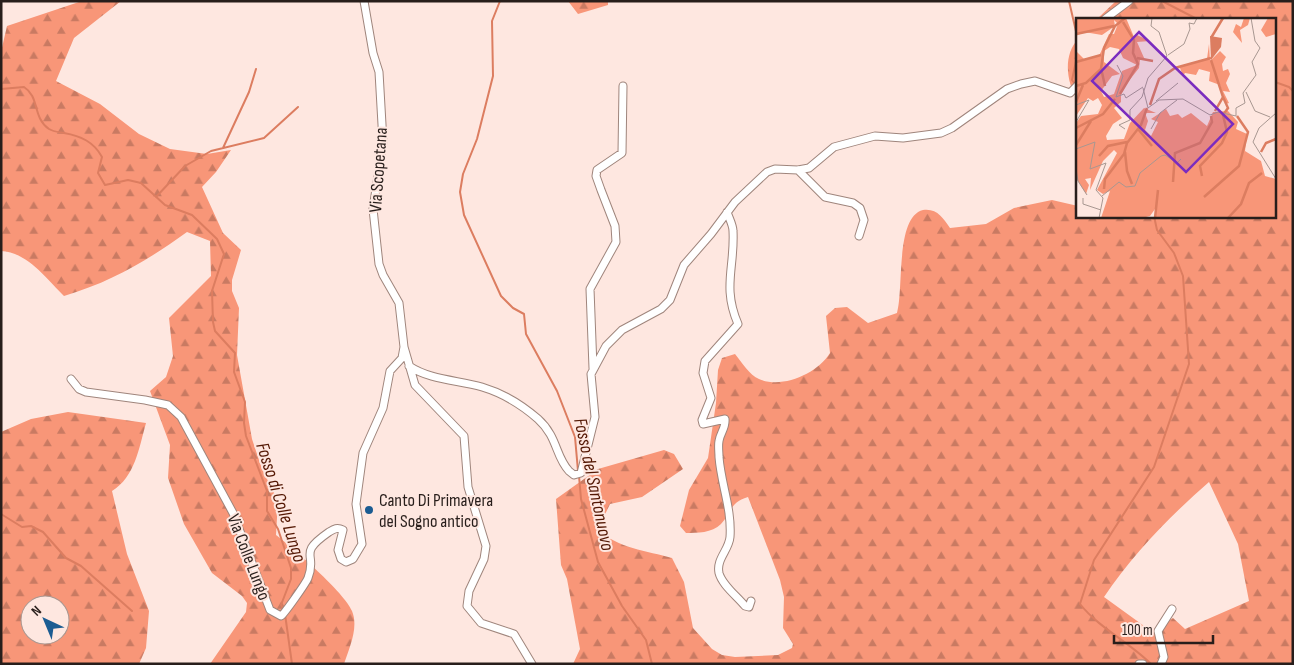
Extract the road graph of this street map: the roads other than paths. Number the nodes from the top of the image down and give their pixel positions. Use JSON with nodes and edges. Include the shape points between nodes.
{"nodes":[{"id":1,"x":364,"y":1,"type":"edge"},
{"id":2,"x":1129,"y":1,"type":"edge"},
{"id":3,"x":1107,"y":18,"type":"edge"},
{"id":4,"x":624,"y":86,"type":"dead end"},
{"id":5,"x":1076,"y":87,"type":"edge"},
{"id":6,"x":798,"y":170,"type":"junction"},
{"id":7,"x":727,"y":212,"type":"junction"},
{"id":8,"x":859,"y":236,"type":"dead end"},
{"id":9,"x":404,"y":347,"type":"junction"},
{"id":10,"x":409,"y":366,"type":"junction"},
{"id":11,"x":593,"y":368,"type":"junction"},
{"id":12,"x":71,"y":379,"type":"dead end"},
{"id":13,"x":752,"y":601,"type":"dead end"},
{"id":14,"x":1172,"y":609,"type":"dead end"},
{"id":15,"x":532,"y":664,"type":"edge"},
{"id":16,"x":1161,"y":664,"type":"edge"}],
"edges":[{"from":1,"to":9,"type":"street","name":"Via Scopetana","via":[[379,72],[383,142],[373,209],[379,264],[399,303]]},
{"from":2,"to":3,"type":"street"},
{"from":4,"to":11,"type":"street","via":[[622,153],[596,170],[615,226],[616,242],[590,289]]},
{"from":5,"to":6,"type":"street","via":[[1070,93],[1035,81],[1021,84],[1007,89],[941,133],[903,138],[875,136],[842,143],[809,168]]},
{"from":6,"to":7,"type":"street","via":[[767,172]]},
{"from":6,"to":8,"type":"street","via":[[825,197],[853,203],[860,208],[864,220]]},
{"from":7,"to":11,"type":"street","via":[[684,265],[670,300],[661,309],[622,330],[606,346]]},
{"from":7,"to":13,"type":"street","via":[[733,230],[729,286],[731,308],[738,324],[705,361],[703,373],[711,398],[702,420],[703,424],[725,420],[726,425],[719,441],[719,457],[729,510],[730,535],[718,571],[721,580],[745,606],[749,608]]},
{"from":9,"to":10,"type":"street","name":"Via Scopetana"},
{"from":9,"to":12,"type":"street","name":"Via Colle Lungo","via":[[402,358],[390,371],[383,408],[363,453],[356,504],[362,544],[359,552],[353,559],[341,560],[338,550],[343,530],[339,528],[319,539],[308,554],[310,569],[307,581],[281,616],[270,610],[233,513],[181,418],[168,405],[86,392]]},
{"from":10,"to":11,"type":"street","via":[[420,373],[481,387],[514,402],[548,429],[565,466],[574,475],[581,473],[584,467],[595,416],[591,383]]},
{"from":10,"to":15,"type":"street","name":"Via Scopetana","via":[[415,384],[464,436],[468,486],[486,546],[484,559],[468,591],[467,606],[480,622],[514,634]]},
{"from":14,"to":16,"type":"street","via":[[1158,631],[1164,657]]}]}
